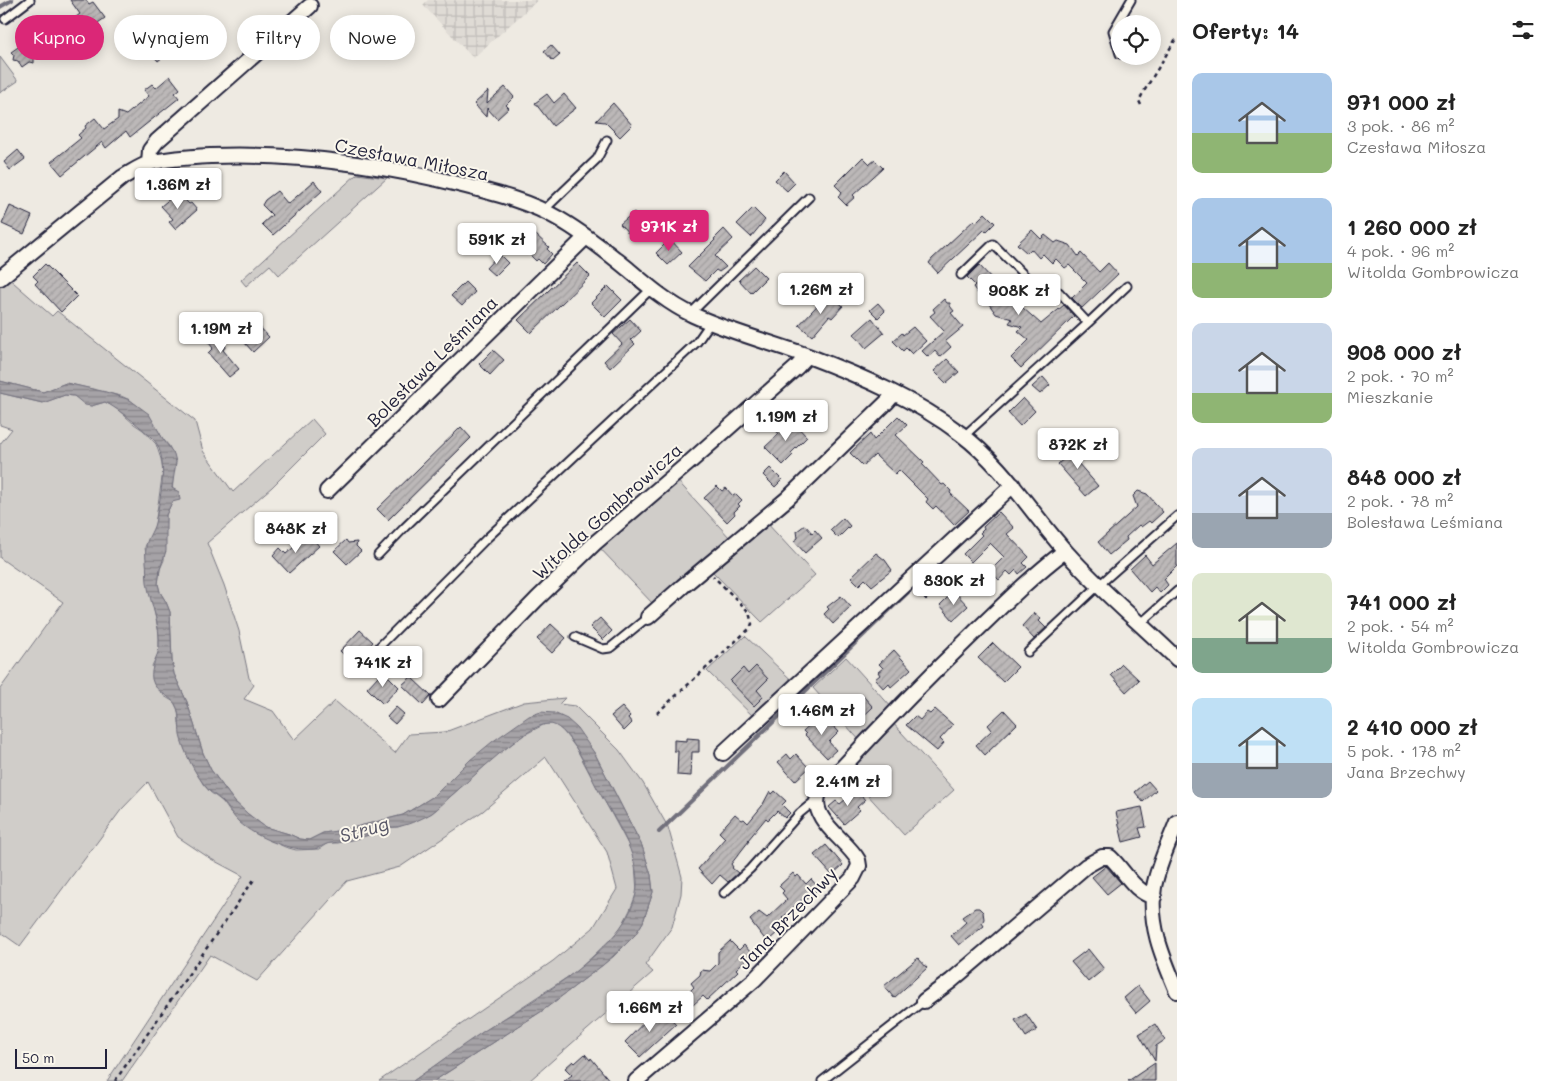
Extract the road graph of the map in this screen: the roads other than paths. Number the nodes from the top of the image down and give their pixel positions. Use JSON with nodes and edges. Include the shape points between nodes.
{"nodes":[{"id":1,"x":30,"y":0,"type":"edge"},
{"id":2,"x":1131,"y":0,"type":"edge"},
{"id":3,"x":310,"y":6,"type":"dead end"},
{"id":4,"x":1123,"y":15,"type":"edge"},
{"id":5,"x":5,"y":19,"type":"dead end"},
{"id":6,"x":607,"y":140,"type":"dead end"},
{"id":7,"x":149,"y":164,"type":"junction"},
{"id":8,"x":809,"y":197,"type":"dead end"},
{"id":9,"x":544,"y":211,"type":"junction"},
{"id":10,"x":586,"y":236,"type":"junction"},
{"id":11,"x":961,"y":275,"type":"dead end"},
{"id":12,"x":0,"y":278,"type":"edge"},
{"id":13,"x":1127,"y":286,"type":"dead end"},
{"id":14,"x":651,"y":289,"type":"junction"},
{"id":15,"x":690,"y":314,"type":"junction"},
{"id":16,"x":711,"y":322,"type":"junction"},
{"id":17,"x":1088,"y":323,"type":"junction"},
{"id":18,"x":807,"y":356,"type":"junction"},
{"id":19,"x":894,"y":394,"type":"junction"},
{"id":20,"x":964,"y":436,"type":"junction"},
{"id":21,"x":1013,"y":485,"type":"junction"},
{"id":22,"x":327,"y":491,"type":"dead end"},
{"id":23,"x":1177,"y":516,"type":"edge"},
{"id":24,"x":1065,"y":551,"type":"junction"},
{"id":25,"x":378,"y":555,"type":"dead end"},
{"id":26,"x":1098,"y":586,"type":"junction"},
{"id":27,"x":1177,"y":591,"type":"edge"},
{"id":28,"x":648,"y":617,"type":"joint"},
{"id":29,"x":1140,"y":624,"type":"junction"},
{"id":30,"x":575,"y":638,"type":"dead end"},
{"id":31,"x":380,"y":646,"type":"dead end"},
{"id":32,"x":1028,"y":652,"type":"dead end"},
{"id":33,"x":1177,"y":659,"type":"edge"},
{"id":34,"x":439,"y":700,"type":"dead end"},
{"id":35,"x":723,"y":753,"type":"dead end"},
{"id":36,"x":816,"y":800,"type":"junction"},
{"id":37,"x":1177,"y":822,"type":"edge"},
{"id":38,"x":724,"y":893,"type":"dead end"},
{"id":39,"x":1154,"y":897,"type":"junction"},
{"id":40,"x":1177,"y":991,"type":"edge"},
{"id":41,"x":924,"y":1001,"type":"joint"},
{"id":42,"x":636,"y":1081,"type":"edge"},
{"id":43,"x":822,"y":1081,"type":"edge"}],
"edges":[{"from":1,"to":5,"type":"lane"},
{"from":2,"to":4,"type":"lane"},
{"from":3,"to":7,"type":"street","via":[[157,141],[150,150]]},
{"from":6,"to":9,"type":"lane","via":[[597,159]]},
{"from":7,"to":9,"type":"street","name":"Czesława Miłosza","via":[[196,157],[305,158],[440,180],[514,199]]},
{"from":7,"to":12,"type":"street","name":"Czesława Miłosza","via":[[123,177]]},
{"from":8,"to":15,"type":"lane"},
{"from":9,"to":10,"type":"street","name":"Czesława Miłosza"},
{"from":10,"to":14,"type":"street","name":"Czesława Miłosza"},
{"from":10,"to":22,"type":"street","name":"Bolesława Leśmiana"},
{"from":11,"to":17,"type":"lane","via":[[993,244],[1029,280],[1059,292]]},
{"from":13,"to":17,"type":"lane"},
{"from":14,"to":15,"type":"street","name":"Czesława Miłosza"},
{"from":14,"to":25,"type":"lane"},
{"from":15,"to":16,"type":"street","name":"Czesława Miłosza"},
{"from":16,"to":18,"type":"street","name":"Czesława Miłosza"},
{"from":16,"to":31,"type":"lane","via":[[697,342],[486,539]]},
{"from":17,"to":20,"type":"lane"},
{"from":18,"to":19,"type":"street","name":"Czesława Miłosza"},
{"from":18,"to":34,"type":"street","name":"Witolda Gombrowicza","via":[[691,462],[595,543]]},
{"from":19,"to":20,"type":"street","name":"Czesława Miłosza","via":[[944,421]]},
{"from":19,"to":28,"type":"street","via":[[787,499]]},
{"from":20,"to":21,"type":"street","name":"Czesława Miłosza"},
{"from":21,"to":24,"type":"street","name":"Czesława Miłosza"},
{"from":21,"to":35,"type":"street"},
{"from":23,"to":26,"type":"lane"},
{"from":24,"to":26,"type":"street","name":"Czesława Miłosza"},
{"from":24,"to":36,"type":"street","via":[[933,672],[819,793]]},
{"from":26,"to":29,"type":"street","name":"Czesława Miłosza"},
{"from":26,"to":32,"type":"lane"},
{"from":27,"to":29,"type":"lane"},
{"from":28,"to":30,"type":"lane","via":[[610,648],[603,649]]},
{"from":29,"to":33,"type":"street","name":"Czesława Miłosza"},
{"from":36,"to":38,"type":"lane"},
{"from":36,"to":42,"type":"street","name":"Jana Brzechwy","via":[[824,821],[858,860],[859,866],[853,878],[759,975]]},
{"from":37,"to":39,"type":"street","via":[[1160,866]]},
{"from":39,"to":40,"type":"street","via":[[1154,922],[1160,947]]},
{"from":39,"to":41,"type":"street","via":[[1136,888],[1110,857],[1102,857],[1086,866]]},
{"from":41,"to":43,"type":"lane"}]}
